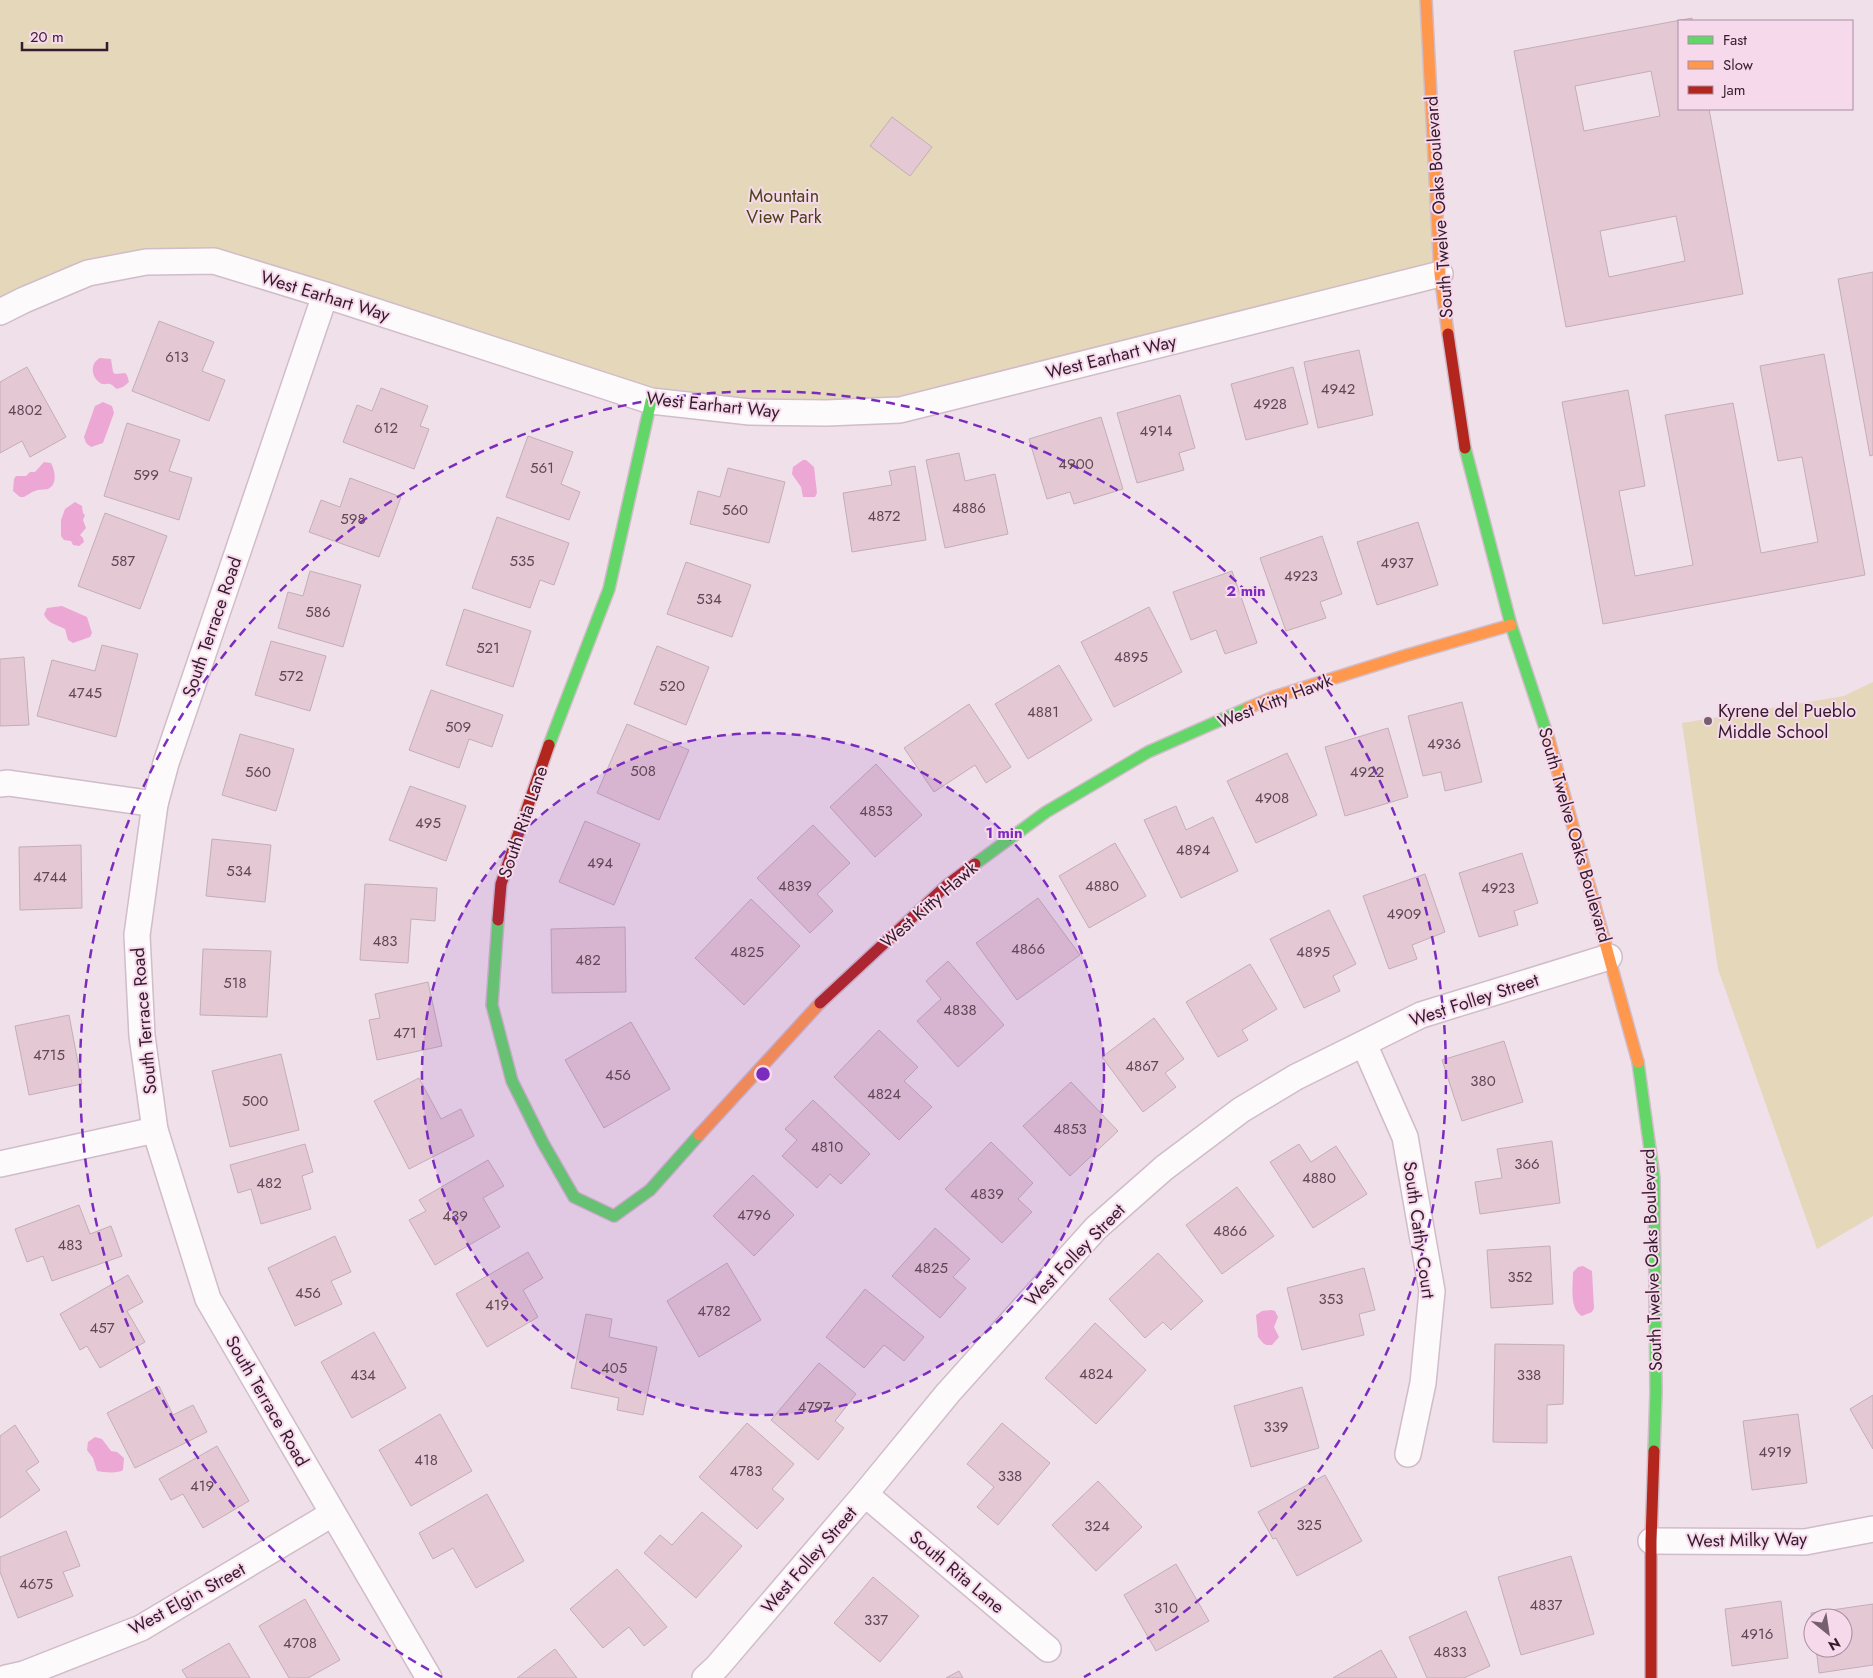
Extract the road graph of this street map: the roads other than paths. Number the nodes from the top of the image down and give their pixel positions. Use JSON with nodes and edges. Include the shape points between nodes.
{"nodes":[{"id":1,"x":1426,"y":0,"type":"edge"},
{"id":2,"x":1440,"y":274,"type":"junction"},
{"id":3,"x":325,"y":295,"type":"junction"},
{"id":4,"x":0,"y":312,"type":"edge"},
{"id":5,"x":651,"y":401,"type":"junction"},
{"id":6,"x":1512,"y":625,"type":"junction"},
{"id":7,"x":0,"y":784,"type":"edge"},
{"id":8,"x":155,"y":804,"type":"junction"},
{"id":9,"x":1609,"y":957,"type":"junction"},
{"id":10,"x":1364,"y":1044,"type":"junction"},
{"id":11,"x":155,"y":1130,"type":"junction"},
{"id":12,"x":0,"y":1164,"type":"edge"},
{"id":13,"x":614,"y":1216,"type":"joint"},
{"id":14,"x":1408,"y":1454,"type":"dead end"},
{"id":15,"x":865,"y":1494,"type":"junction"},
{"id":16,"x":332,"y":1514,"type":"junction"},
{"id":17,"x":1873,"y":1529,"type":"edge"},
{"id":18,"x":1651,"y":1540,"type":"junction"},
{"id":19,"x":1048,"y":1649,"type":"dead end"},
{"id":20,"x":6,"y":1678,"type":"edge"},
{"id":21,"x":429,"y":1678,"type":"edge"},
{"id":22,"x":705,"y":1678,"type":"edge"},
{"id":23,"x":1651,"y":1678,"type":"edge"}],
"edges":[{"from":1,"to":2,"type":"street","name":"South Twelve Oaks Boulevard"},
{"from":2,"to":5,"type":"street","name":"West Earhart Way","via":[[900,410],[750,412]]},
{"from":2,"to":6,"type":"street","name":"South Twelve Oaks Boulevard","via":[[1462,438]]},
{"from":3,"to":4,"type":"street","name":"West Earhart Way","via":[[214,261],[146,262],[88,273]]},
{"from":3,"to":5,"type":"street","name":"West Earhart Way"},
{"from":3,"to":8,"type":"street","name":"South Terrace Road","via":[[166,763]]},
{"from":5,"to":13,"type":"street","name":"South Rita Lane","via":[[609,590],[555,727],[502,884],[492,1005],[512,1081],[574,1197]]},
{"from":6,"to":9,"type":"street","name":"South Twelve Oaks Boulevard","via":[[1554,754]]},
{"from":6,"to":13,"type":"street","name":"West Kitty Hawk","via":[[1274,697],[1148,752],[1046,812],[947,885],[823,1001],[650,1190]]},
{"from":7,"to":8,"type":"street"},
{"from":8,"to":11,"type":"street","name":"South Terrace Road","via":[[138,935],[142,1036]]},
{"from":9,"to":10,"type":"street","name":"West Folley Street","via":[[1421,1014]]},
{"from":9,"to":18,"type":"street","name":"South Twelve Oaks Boulevard","via":[[1637,1054],[1654,1178],[1656,1392]]},
{"from":10,"to":14,"type":"street","name":"South Cathy Court","via":[[1405,1137],[1432,1290],[1423,1383]]},
{"from":10,"to":15,"type":"street","name":"West Folley Street","via":[[1296,1077],[1241,1110],[1164,1168],[1096,1228],[948,1394]]},
{"from":11,"to":12,"type":"street"},
{"from":11,"to":16,"type":"street","name":"South Terrace Road","via":[[208,1299]]},
{"from":15,"to":19,"type":"street","name":"South Rita Lane"},
{"from":15,"to":22,"type":"street","name":"West Folley Street"},
{"from":16,"to":20,"type":"street","name":"West Elgin Street","via":[[141,1628],[24,1674]]},
{"from":16,"to":21,"type":"street","name":"South Terrace Road"},
{"from":17,"to":18,"type":"street","name":"West Milky Way","via":[[1805,1542]]},
{"from":18,"to":23,"type":"street","name":"South Twelve Oaks Boulevard"}]}
